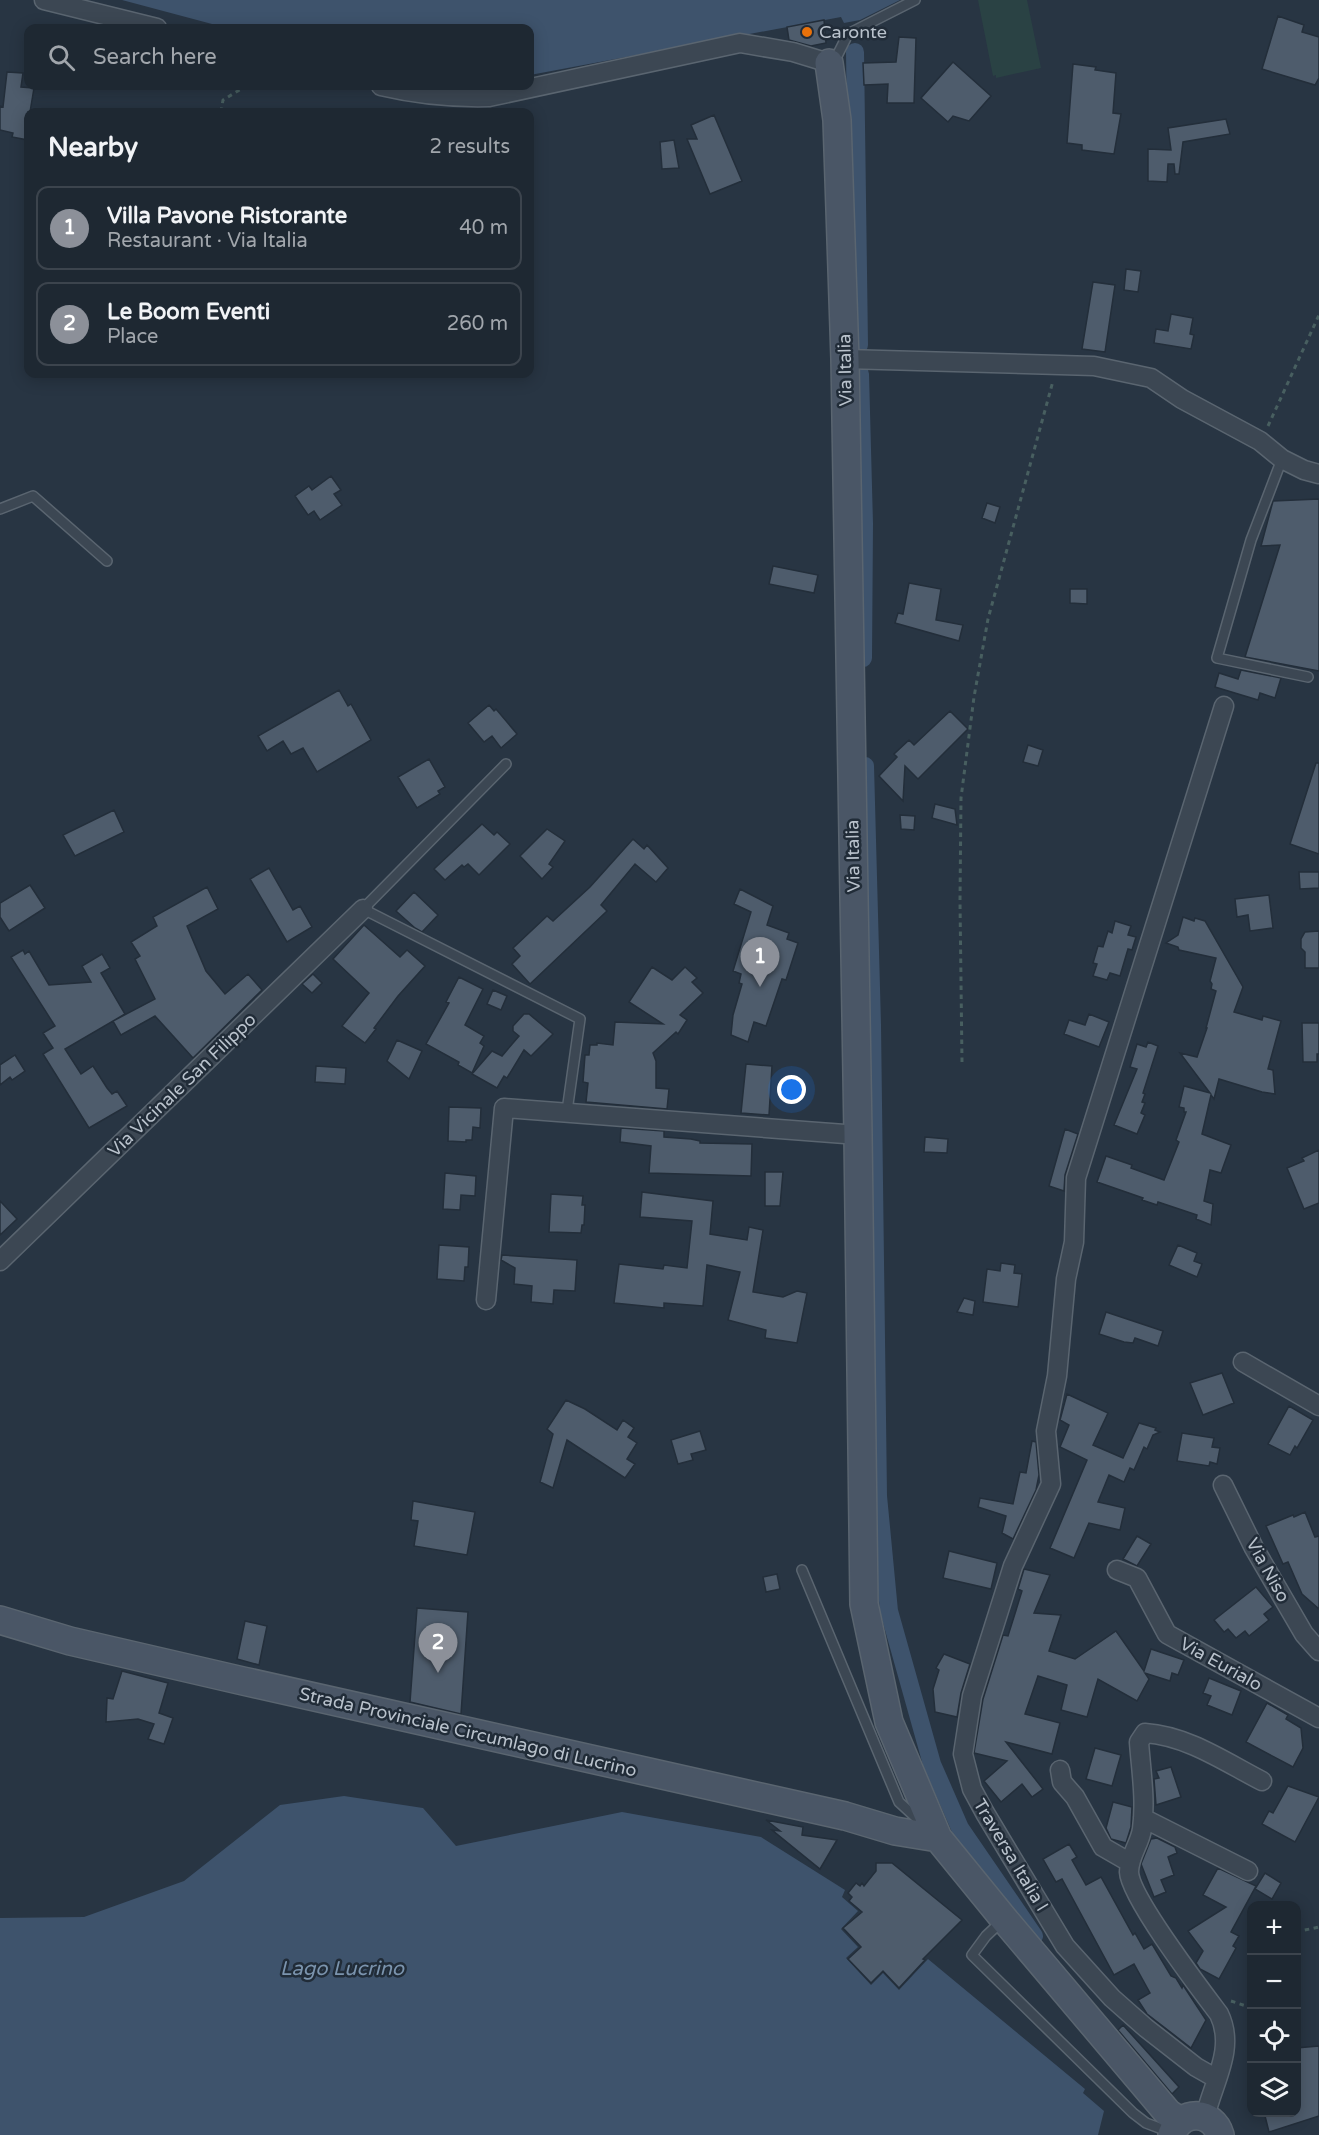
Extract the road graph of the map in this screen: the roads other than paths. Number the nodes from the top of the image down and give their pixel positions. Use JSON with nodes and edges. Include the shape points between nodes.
{"nodes":[{"id":1,"x":44,"y":0,"type":"edge"},
{"id":2,"x":915,"y":0,"type":"edge"},
{"id":3,"x":141,"y":24,"type":"edge"},
{"id":4,"x":828,"y":63,"type":"junction"},
{"id":5,"x":534,"y":87,"type":"edge"},
{"id":6,"x":398,"y":90,"type":"edge"},
{"id":7,"x":522,"y":90,"type":"edge"},
{"id":8,"x":845,"y":359,"type":"junction"},
{"id":9,"x":1282,"y":459,"type":"junction"},
{"id":10,"x":1319,"y":474,"type":"edge"},
{"id":11,"x":0,"y":509,"type":"edge"},
{"id":12,"x":107,"y":561,"type":"dead end"},
{"id":13,"x":1308,"y":677,"type":"dead end"},
{"id":14,"x":1224,"y":706,"type":"dead end"},
{"id":15,"x":506,"y":764,"type":"dead end"},
{"id":16,"x":363,"y":909,"type":"junction"},
{"id":17,"x":567,"y":1111,"type":"junction"},
{"id":18,"x":858,"y":1135,"type":"junction"},
{"id":19,"x":0,"y":1261,"type":"edge"},
{"id":20,"x":486,"y":1300,"type":"dead end"},
{"id":21,"x":1243,"y":1362,"type":"dead end"},
{"id":22,"x":1319,"y":1406,"type":"edge"},
{"id":23,"x":1223,"y":1485,"type":"dead end"},
{"id":24,"x":802,"y":1570,"type":"dead end"},
{"id":25,"x":1117,"y":1570,"type":"dead end"},
{"id":26,"x":0,"y":1620,"type":"edge"},
{"id":27,"x":1319,"y":1652,"type":"edge"},
{"id":28,"x":1319,"y":1718,"type":"edge"},
{"id":29,"x":1060,"y":1770,"type":"dead end"},
{"id":30,"x":1262,"y":1781,"type":"dead end"},
{"id":31,"x":1143,"y":1818,"type":"junction"},
{"id":32,"x":938,"y":1838,"type":"junction"},
{"id":33,"x":1130,"y":1862,"type":"junction"},
{"id":34,"x":1248,"y":1871,"type":"dead end"},
{"id":35,"x":1004,"y":1919,"type":"junction"},
{"id":36,"x":1217,"y":2079,"type":"junction"},
{"id":37,"x":1200,"y":2129,"type":"edge"}],
"edges":[{"from":1,"to":3,"type":"street"},
{"from":2,"to":4,"type":"lane","via":[[848,34],[838,54]]},
{"from":4,"to":5,"type":"street","via":[[740,43]]},
{"from":4,"to":8,"type":"street","name":"Via Italia","via":[[837,120]]},
{"from":6,"to":7,"type":"street","via":[[461,97],[489,97]]},
{"from":8,"to":9,"type":"street","via":[[1094,366],[1151,378],[1260,441]]},
{"from":8,"to":18,"type":"street","name":"Via Italia"},
{"from":9,"to":10,"type":"street"},
{"from":9,"to":13,"type":"lane","via":[[1251,540],[1217,658]]},
{"from":11,"to":12,"type":"lane","via":[[33,496]]},
{"from":14,"to":36,"type":"street","name":"Traversa Italia I","via":[[1076,1178],[1074,1242],[1046,1431],[1051,1484],[1013,1566],[972,1696],[963,1754],[972,1789],[1065,1946],[1112,1998],[1146,2028]]},
{"from":15,"to":16,"type":"lane"},
{"from":16,"to":17,"type":"lane","via":[[580,1019]]},
{"from":16,"to":19,"type":"street","name":"Via Vicinale San Filippo"},
{"from":17,"to":18,"type":"street"},
{"from":17,"to":20,"type":"street","via":[[504,1108]]},
{"from":18,"to":32,"type":"street","name":"Via Italia","via":[[864,1604],[889,1722]]},
{"from":21,"to":22,"type":"street"},
{"from":23,"to":27,"type":"street","name":"Via Niso","via":[[1265,1568],[1304,1635]]},
{"from":24,"to":32,"type":"lane","via":[[899,1802]]},
{"from":25,"to":28,"type":"street","name":"Via Eurialo","via":[[1137,1578],[1167,1634]]},
{"from":26,"to":32,"type":"street","name":"Strada Provinciale Circumlago di Lucrino","via":[[116,1652]]},
{"from":29,"to":33,"type":"street","via":[[1062,1782],[1103,1847]]},
{"from":30,"to":31,"type":"street","via":[[1184,1740],[1145,1734],[1139,1742]]},
{"from":31,"to":33,"type":"street","via":[[1142,1832]]},
{"from":31,"to":34,"type":"street"},
{"from":32,"to":35,"type":"street","name":"Via Italia"},
{"from":33,"to":36,"type":"street","via":[[1129,1875],[1138,1898],[1219,2014],[1226,2031],[1224,2060]]},
{"from":35,"to":37,"type":"street","name":"Via Italia","via":[[1168,2113]]},
{"from":35,"to":37,"type":"lane","via":[[972,1955],[1146,2123]]},
{"from":36,"to":37,"type":"street"}]}
